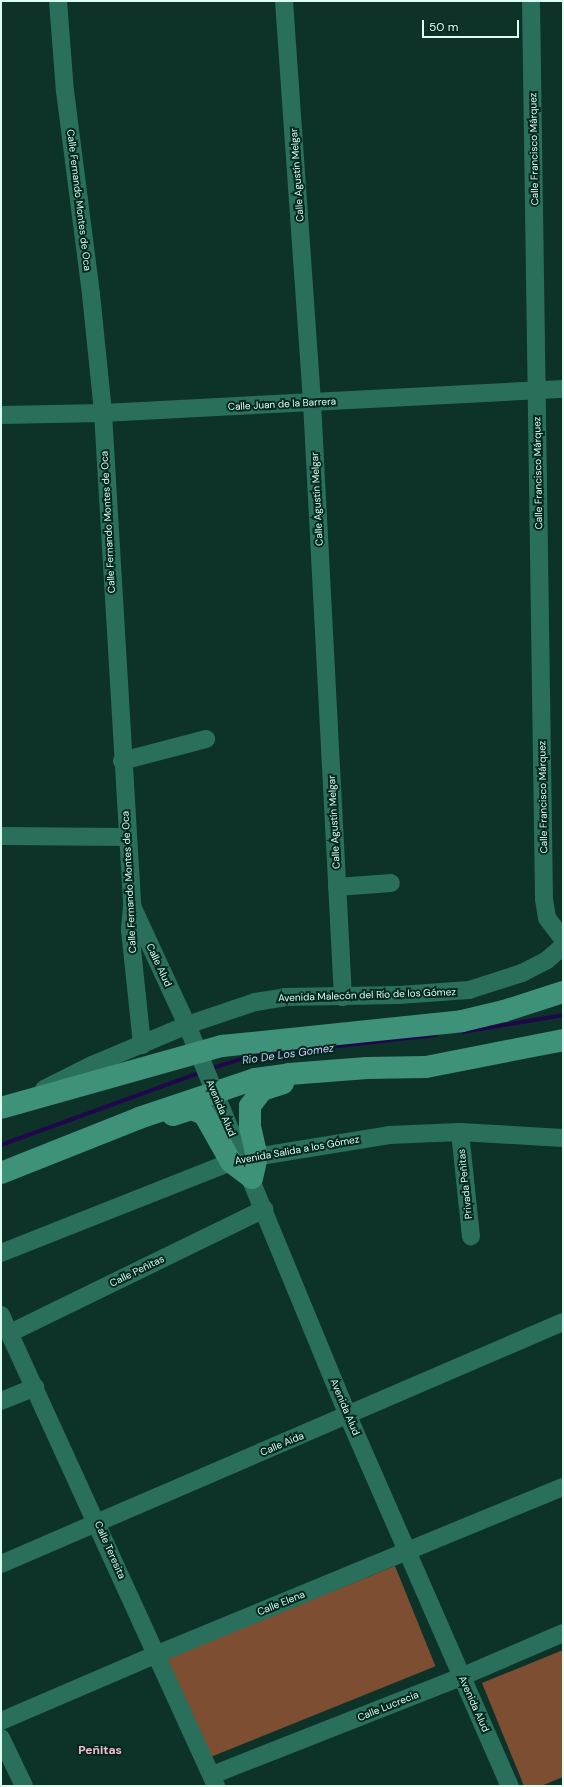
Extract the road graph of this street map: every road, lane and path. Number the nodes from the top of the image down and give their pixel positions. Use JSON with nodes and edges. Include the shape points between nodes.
{"nodes":[{"id":1,"x":58,"y":1,"type":"edge"},
{"id":2,"x":284,"y":1,"type":"edge"},
{"id":3,"x":531,"y":1,"type":"edge"},
{"id":4,"x":563,"y":389,"type":"edge"},
{"id":5,"x":537,"y":391,"type":"junction"},
{"id":6,"x":312,"y":402,"type":"junction"},
{"id":7,"x":103,"y":413,"type":"junction"},
{"id":8,"x":1,"y":415,"type":"edge"},
{"id":9,"x":206,"y":739,"type":"dead end"},
{"id":10,"x":122,"y":761,"type":"junction"},
{"id":11,"x":1,"y":836,"type":"edge"},
{"id":12,"x":127,"y":836,"type":"junction"},
{"id":13,"x":391,"y":883,"type":"dead end"},
{"id":14,"x":337,"y":887,"type":"junction"},
{"id":15,"x":132,"y":906,"type":"junction"},
{"id":16,"x":563,"y":939,"type":"edge"},
{"id":17,"x":563,"y":946,"type":"edge"},
{"id":18,"x":563,"y":992,"type":"edge"},
{"id":19,"x":343,"y":997,"type":"junction"},
{"id":20,"x":188,"y":1029,"type":"junction"},
{"id":21,"x":563,"y":1040,"type":"edge"},
{"id":22,"x":142,"y":1045,"type":"junction"},
{"id":23,"x":426,"y":1068,"type":"junction"},
{"id":24,"x":7,"y":1106,"type":"edge"},
{"id":25,"x":460,"y":1132,"type":"junction"},
{"id":26,"x":563,"y":1138,"type":"edge"},
{"id":27,"x":39,"y":1158,"type":"junction"},
{"id":28,"x":246,"y":1164,"type":"junction"},
{"id":29,"x":1,"y":1173,"type":"edge"},
{"id":30,"x":264,"y":1209,"type":"junction"},
{"id":31,"x":470,"y":1236,"type":"dead end"},
{"id":32,"x":1,"y":1253,"type":"edge"},
{"id":33,"x":1,"y":1315,"type":"edge"},
{"id":34,"x":563,"y":1322,"type":"edge"},
{"id":35,"x":10,"y":1333,"type":"junction"},
{"id":36,"x":35,"y":1387,"type":"junction"},
{"id":37,"x":1,"y":1401,"type":"edge"},
{"id":38,"x":348,"y":1416,"type":"junction"},
{"id":39,"x":563,"y":1487,"type":"edge"},
{"id":40,"x":97,"y":1522,"type":"junction"},
{"id":41,"x":407,"y":1551,"type":"junction"},
{"id":42,"x":1,"y":1564,"type":"edge"},
{"id":43,"x":563,"y":1633,"type":"edge"},
{"id":44,"x":155,"y":1655,"type":"junction"},
{"id":45,"x":461,"y":1677,"type":"junction"},
{"id":46,"x":1,"y":1721,"type":"edge"},
{"id":47,"x":1,"y":1738,"type":"edge"},
{"id":48,"x":214,"y":1781,"type":"edge"},
{"id":49,"x":24,"y":1786,"type":"edge"},
{"id":50,"x":510,"y":1786,"type":"edge"}],
"edges":[{"from":1,"to":7,"type":"street","name":"Calle Fernando Montes de Oca","via":[[65,91],[91,294]]},
{"from":2,"to":6,"type":"street","name":"Calle Agustín Melgar"},
{"from":3,"to":5,"type":"street","name":"Calle Francisco Márquez"},
{"from":4,"to":5,"type":"street","name":"Calle Juan de la Barrera"},
{"from":5,"to":6,"type":"street","name":"Calle Juan de la Barrera"},
{"from":5,"to":16,"type":"street","name":"Calle Francisco Márquez","via":[[544,904],[549,922]]},
{"from":6,"to":7,"type":"street","name":"Calle Juan de la Barrera"},
{"from":6,"to":14,"type":"street","name":"Calle Agustín Melgar"},
{"from":7,"to":8,"type":"street","name":"Calle Juan de la Barrera"},
{"from":7,"to":10,"type":"street","name":"Calle Fernando Montes de Oca"},
{"from":9,"to":10,"type":"street"},
{"from":10,"to":12,"type":"street","name":"Calle Fernando Montes de Oca"},
{"from":11,"to":12,"type":"street"},
{"from":12,"to":15,"type":"street","name":"Calle Fernando Montes de Oca"},
{"from":13,"to":14,"type":"street"},
{"from":14,"to":19,"type":"street","name":"Calle Agustín Melgar"},
{"from":15,"to":20,"type":"street","name":"Calle Alud"},
{"from":15,"to":22,"type":"street","name":"Calle Fernando Montes de Oca","via":[[130,930]]},
{"from":17,"to":19,"type":"street","name":"Avenida Malecón del Río de los Gómez","via":[[547,960],[522,973],[469,990]]},
{"from":18,"to":24,"type":"main road","name":"Avenida Malecón del Río de los Gómez","via":[[462,1021],[222,1046]]},
{"from":19,"to":20,"type":"street","name":"Avenida Malecón del Río de los Gómez","via":[[285,997],[265,1000]]},
{"from":20,"to":22,"type":"street","name":"Avenida Malecón del Río de los Gómez"},
{"from":20,"to":28,"type":"street","name":"Avenida Alud"},
{"from":21,"to":23,"type":"main road"},
{"from":22,"to":24,"type":"street","name":"Avenida Malecón del Río de los Gómez","via":[[92,1065]]},
{"from":23,"to":27,"type":"main road","via":[[367,1068],[255,1079],[139,1118]]},
{"from":23,"to":28,"type":"main road","via":[[376,1078],[281,1083],[266,1087],[256,1096],[249,1115]]},
{"from":25,"to":26,"type":"street","name":"Avenida Salida a los Gómez"},
{"from":25,"to":28,"type":"street","name":"Avenida Salida a los Gómez","via":[[363,1138]]},
{"from":25,"to":31,"type":"street","name":"Privada Peñitas"},
{"from":27,"to":28,"type":"main road","via":[[71,1155],[192,1109],[204,1114]]},
{"from":27,"to":29,"type":"main road"},
{"from":28,"to":30,"type":"street","name":"Avenida Alud"},
{"from":28,"to":32,"type":"street","name":"Avenida Salida a los Gómez"},
{"from":30,"to":35,"type":"street","name":"Calle Peñitas"},
{"from":30,"to":38,"type":"street","name":"Avenida Alud"},
{"from":33,"to":35,"type":"street","name":"Calle Teresita"},
{"from":34,"to":38,"type":"street","name":"Calle Aída"},
{"from":35,"to":36,"type":"street","name":"Calle Teresita"},
{"from":36,"to":37,"type":"street"},
{"from":36,"to":40,"type":"street","name":"Calle Teresita"},
{"from":38,"to":40,"type":"street","name":"Calle Aída"},
{"from":38,"to":41,"type":"street","name":"Avenida Alud"},
{"from":39,"to":41,"type":"street","name":"Calle Elena"},
{"from":40,"to":42,"type":"street","name":"Calle Aída"},
{"from":40,"to":44,"type":"street","name":"Calle Teresita"},
{"from":41,"to":44,"type":"street","name":"Calle Elena"},
{"from":41,"to":45,"type":"street","name":"Avenida Alud"},
{"from":43,"to":45,"type":"street","name":"Calle Lucrecia"},
{"from":44,"to":46,"type":"street","name":"Calle Elena"},
{"from":44,"to":48,"type":"street","name":"Calle Teresita"},
{"from":45,"to":48,"type":"street","name":"Calle Lucrecia"},
{"from":45,"to":50,"type":"street","name":"Avenida Alud"},
{"from":47,"to":49,"type":"street"}]}
